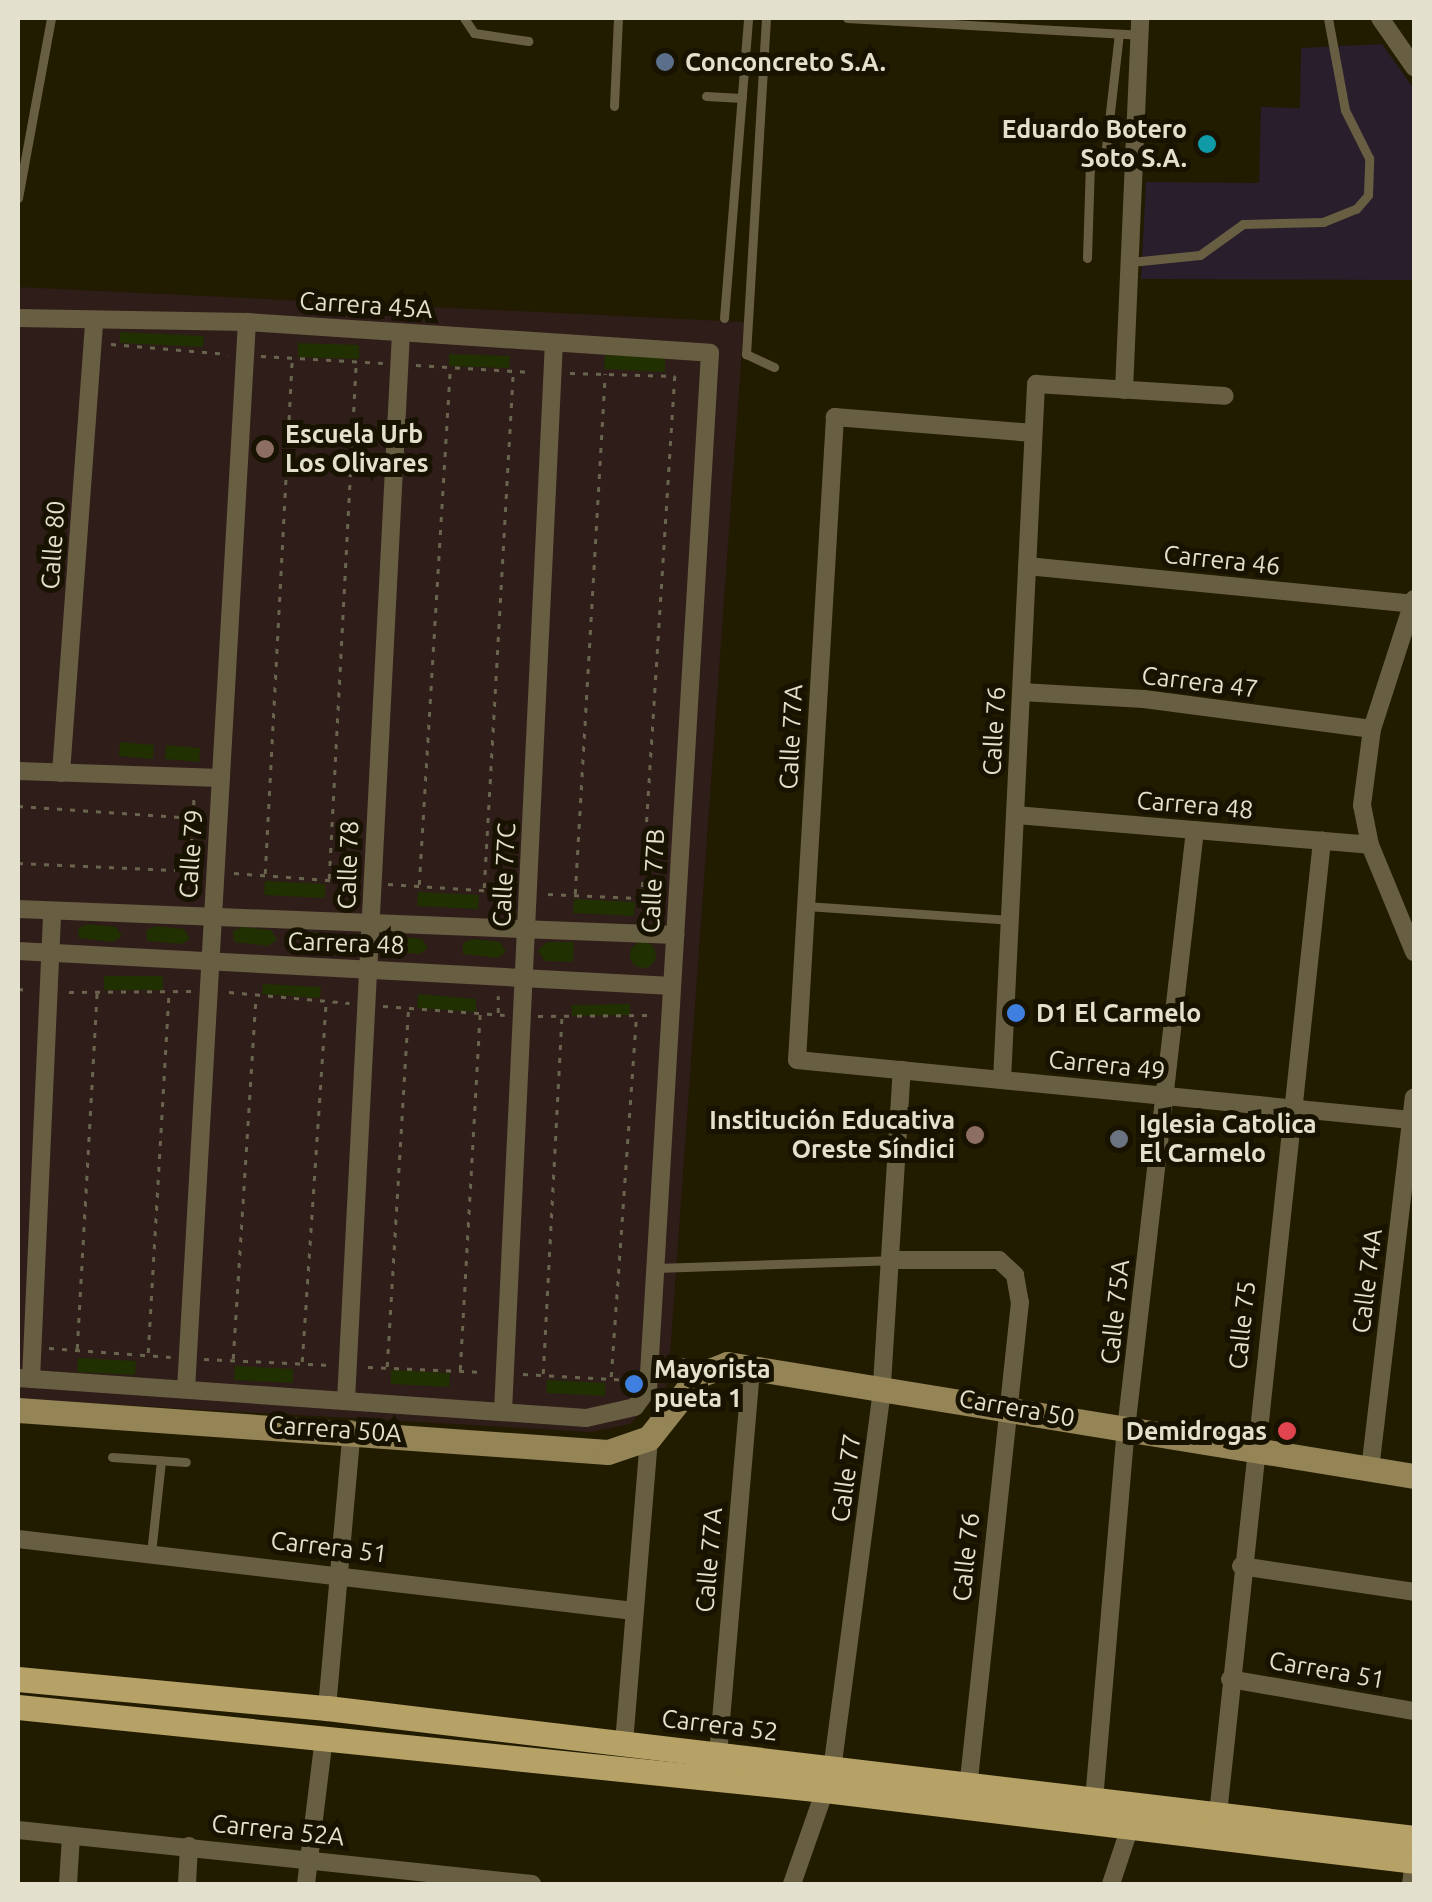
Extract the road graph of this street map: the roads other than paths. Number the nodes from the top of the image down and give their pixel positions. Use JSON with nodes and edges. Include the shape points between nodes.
{"nodes":[{"id":1,"x":51,"y":18,"type":"edge"},
{"id":2,"x":464,"y":18,"type":"edge"},
{"id":3,"x":618,"y":18,"type":"edge"},
{"id":4,"x":748,"y":18,"type":"edge"},
{"id":5,"x":766,"y":18,"type":"edge"},
{"id":6,"x":847,"y":18,"type":"edge"},
{"id":7,"x":1328,"y":18,"type":"edge"},
{"id":8,"x":1380,"y":18,"type":"edge"},
{"id":9,"x":935,"y":20,"type":"edge"},
{"id":10,"x":947,"y":20,"type":"edge"},
{"id":11,"x":1140,"y":26,"type":"edge"},
{"id":12,"x":1120,"y":34,"type":"junction"},
{"id":13,"x":528,"y":41,"type":"dead end"},
{"id":14,"x":1414,"y":67,"type":"edge"},
{"id":15,"x":706,"y":96,"type":"dead end"},
{"id":16,"x":742,"y":98,"type":"junction"},
{"id":17,"x":614,"y":106,"type":"dead end"},
{"id":18,"x":1105,"y":156,"type":"junction"},
{"id":19,"x":1134,"y":157,"type":"junction"},
{"id":20,"x":18,"y":198,"type":"edge"},
{"id":21,"x":1087,"y":258,"type":"dead end"},
{"id":22,"x":1129,"y":262,"type":"junction"},
{"id":23,"x":18,"y":318,"type":"edge"},
{"id":24,"x":724,"y":318,"type":"dead end"},
{"id":25,"x":94,"y":321,"type":"junction"},
{"id":26,"x":247,"y":322,"type":"junction"},
{"id":27,"x":401,"y":332,"type":"junction"},
{"id":28,"x":554,"y":342,"type":"junction"},
{"id":29,"x":710,"y":353,"type":"joint"},
{"id":30,"x":774,"y":367,"type":"dead end"},
{"id":31,"x":1124,"y":390,"type":"junction"},
{"id":32,"x":1225,"y":396,"type":"dead end"},
{"id":33,"x":1034,"y":433,"type":"junction"},
{"id":34,"x":1027,"y":566,"type":"junction"},
{"id":35,"x":1413,"y":602,"type":"edge"},
{"id":36,"x":1021,"y":692,"type":"junction"},
{"id":37,"x":1372,"y":728,"type":"junction"},
{"id":38,"x":18,"y":771,"type":"edge"},
{"id":39,"x":61,"y":773,"type":"junction"},
{"id":40,"x":221,"y":778,"type":"junction"},
{"id":41,"x":1015,"y":815,"type":"junction"},
{"id":42,"x":1195,"y":830,"type":"junction"},
{"id":43,"x":1322,"y":841,"type":"junction"},
{"id":44,"x":1370,"y":845,"type":"junction"},
{"id":45,"x":806,"y":906,"type":"junction"},
{"id":46,"x":18,"y":908,"type":"edge"},
{"id":47,"x":52,"y":911,"type":"junction"},
{"id":48,"x":212,"y":917,"type":"junction"},
{"id":49,"x":370,"y":919,"type":"junction"},
{"id":50,"x":1010,"y":920,"type":"junction"},
{"id":51,"x":526,"y":927,"type":"junction"},
{"id":52,"x":675,"y":935,"type":"junction"},
{"id":53,"x":18,"y":952,"type":"edge"},
{"id":54,"x":1414,"y":952,"type":"edge"},
{"id":55,"x":50,"y":954,"type":"junction"},
{"id":56,"x":210,"y":963,"type":"junction"},
{"id":57,"x":368,"y":968,"type":"junction"},
{"id":58,"x":524,"y":977,"type":"junction"},
{"id":59,"x":672,"y":986,"type":"junction"},
{"id":60,"x":797,"y":1060,"type":"joint"},
{"id":61,"x":902,"y":1070,"type":"junction"},
{"id":62,"x":1002,"y":1080,"type":"junction"},
{"id":63,"x":1165,"y":1096,"type":"junction"},
{"id":64,"x":1414,"y":1098,"type":"edge"},
{"id":65,"x":1291,"y":1108,"type":"junction"},
{"id":66,"x":1411,"y":1120,"type":"junction"},
{"id":67,"x":892,"y":1260,"type":"junction"},
{"id":68,"x":656,"y":1268,"type":"junction"},
{"id":69,"x":750,"y":1370,"type":"junction"},
{"id":70,"x":24,"y":1378,"type":"edge"},
{"id":71,"x":882,"y":1388,"type":"junction"},
{"id":72,"x":186,"y":1389,"type":"junction"},
{"id":73,"x":346,"y":1400,"type":"junction"},
{"id":74,"x":1007,"y":1406,"type":"junction"},
{"id":75,"x":18,"y":1410,"type":"edge"},
{"id":76,"x":503,"y":1411,"type":"junction"},
{"id":77,"x":1128,"y":1428,"type":"junction"},
{"id":78,"x":352,"y":1429,"type":"junction"},
{"id":79,"x":650,"y":1438,"type":"junction"},
{"id":80,"x":1254,"y":1452,"type":"junction"},
{"id":81,"x":112,"y":1457,"type":"dead end"},
{"id":82,"x":162,"y":1461,"type":"junction"},
{"id":83,"x":186,"y":1462,"type":"dead end"},
{"id":84,"x":1370,"y":1470,"type":"junction"},
{"id":85,"x":1414,"y":1476,"type":"edge"},
{"id":86,"x":18,"y":1539,"type":"edge"},
{"id":87,"x":151,"y":1553,"type":"junction"},
{"id":88,"x":1240,"y":1566,"type":"junction"},
{"id":89,"x":339,"y":1573,"type":"junction"},
{"id":90,"x":1414,"y":1592,"type":"edge"},
{"id":91,"x":634,"y":1611,"type":"junction"},
{"id":92,"x":1230,"y":1678,"type":"junction"},
{"id":93,"x":18,"y":1680,"type":"edge"},
{"id":94,"x":18,"y":1707,"type":"edge"},
{"id":95,"x":327,"y":1708,"type":"junction"},
{"id":96,"x":1414,"y":1711,"type":"edge"},
{"id":97,"x":324,"y":1738,"type":"junction"},
{"id":98,"x":624,"y":1743,"type":"junction"},
{"id":99,"x":718,"y":1755,"type":"junction"},
{"id":100,"x":829,"y":1780,"type":"junction"},
{"id":101,"x":968,"y":1785,"type":"junction"},
{"id":102,"x":1094,"y":1800,"type":"junction"},
{"id":103,"x":1218,"y":1814,"type":"junction"},
{"id":104,"x":1131,"y":1824,"type":"junction"},
{"id":105,"x":18,"y":1830,"type":"edge"},
{"id":106,"x":71,"y":1836,"type":"junction"},
{"id":107,"x":1414,"y":1838,"type":"edge"},
{"id":108,"x":189,"y":1846,"type":"junction"},
{"id":109,"x":307,"y":1858,"type":"junction"},
{"id":110,"x":1414,"y":1861,"type":"edge"},
{"id":111,"x":492,"y":1881,"type":"edge"},
{"id":112,"x":68,"y":1884,"type":"edge"},
{"id":113,"x":187,"y":1884,"type":"edge"},
{"id":114,"x":306,"y":1884,"type":"edge"},
{"id":115,"x":532,"y":1884,"type":"edge"},
{"id":116,"x":792,"y":1884,"type":"edge"},
{"id":117,"x":1111,"y":1884,"type":"edge"},
{"id":118,"x":1411,"y":1884,"type":"edge"}],
"edges":[{"from":1,"to":20,"type":"lane"},
{"from":2,"to":13,"type":"lane","via":[[466,30]]},
{"from":3,"to":17,"type":"lane"},
{"from":4,"to":16,"type":"lane"},
{"from":5,"to":30,"type":"lane","via":[[746,354]]},
{"from":6,"to":9,"type":"lane"},
{"from":7,"to":22,"type":"lane","via":[[1345,110],[1370,158],[1368,194],[1356,209],[1322,222],[1244,224],[1200,255]]},
{"from":8,"to":14,"type":"street"},
{"from":9,"to":10,"type":"lane"},
{"from":10,"to":12,"type":"lane"},
{"from":11,"to":12,"type":"lane"},
{"from":11,"to":19,"type":"street"},
{"from":12,"to":18,"type":"lane"},
{"from":15,"to":16,"type":"lane"},
{"from":16,"to":24,"type":"lane"},
{"from":18,"to":19,"type":"lane"},
{"from":18,"to":21,"type":"lane","via":[[1090,161]]},
{"from":19,"to":22,"type":"street"},
{"from":22,"to":31,"type":"street"},
{"from":23,"to":25,"type":"street","name":"Carrera 45A"},
{"from":25,"to":26,"type":"street","name":"Carrera 45A"},
{"from":25,"to":39,"type":"street","name":"Calle 80"},
{"from":26,"to":27,"type":"street","name":"Carrera 45A"},
{"from":26,"to":40,"type":"street","name":"Calle 79"},
{"from":27,"to":28,"type":"street","name":"Carrera 45A"},
{"from":27,"to":49,"type":"street","name":"Calle 78"},
{"from":28,"to":29,"type":"street","name":"Carrera 45A"},
{"from":28,"to":51,"type":"street","name":"Calle 77C"},
{"from":29,"to":52,"type":"street","name":"Calle 77B"},
{"from":31,"to":32,"type":"street"},
{"from":31,"to":33,"type":"street","name":"Calle 76","via":[[1036,384]]},
{"from":33,"to":34,"type":"street","name":"Calle 76"},
{"from":33,"to":45,"type":"street","name":"Calle 77A","via":[[835,417]]},
{"from":34,"to":35,"type":"street","name":"Carrera 46"},
{"from":34,"to":36,"type":"street","name":"Calle 76"},
{"from":35,"to":37,"type":"street"},
{"from":36,"to":37,"type":"street","name":"Carrera 47"},
{"from":36,"to":41,"type":"street","name":"Calle 76"},
{"from":37,"to":44,"type":"street","via":[[1362,805]]},
{"from":38,"to":39,"type":"street"},
{"from":39,"to":40,"type":"street"},
{"from":40,"to":48,"type":"street","name":"Calle 79"},
{"from":41,"to":42,"type":"street","name":"Carrera 48"},
{"from":41,"to":50,"type":"street","name":"Calle 76"},
{"from":42,"to":43,"type":"street","name":"Carrera 48"},
{"from":42,"to":63,"type":"street","name":"Calle 75A"},
{"from":43,"to":44,"type":"street","name":"Carrera 48"},
{"from":43,"to":65,"type":"street","name":"Calle 75"},
{"from":44,"to":54,"type":"street"},
{"from":45,"to":50,"type":"lane"},
{"from":45,"to":60,"type":"street","name":"Calle 77A"},
{"from":46,"to":47,"type":"street","name":"Carrera 48"},
{"from":47,"to":48,"type":"street","name":"Carrera 48"},
{"from":47,"to":55,"type":"street"},
{"from":48,"to":49,"type":"street","name":"Carrera 48"},
{"from":48,"to":56,"type":"street","name":"Calle 79"},
{"from":49,"to":51,"type":"street","name":"Carrera 48"},
{"from":49,"to":57,"type":"street","name":"Calle 78"},
{"from":50,"to":62,"type":"street","name":"Calle 76"},
{"from":51,"to":52,"type":"street","name":"Carrera 48"},
{"from":51,"to":58,"type":"street","name":"Calle 77C"},
{"from":52,"to":59,"type":"street","name":"Calle 77B"},
{"from":53,"to":55,"type":"street","name":"Carrera 48"},
{"from":55,"to":56,"type":"street","name":"Carrera 48"},
{"from":55,"to":70,"type":"street"},
{"from":56,"to":57,"type":"street","name":"Carrera 48"},
{"from":56,"to":72,"type":"street","name":"Calle 79"},
{"from":57,"to":58,"type":"street","name":"Carrera 48"},
{"from":57,"to":73,"type":"street","name":"Calle 78"},
{"from":58,"to":59,"type":"street","name":"Carrera 48"},
{"from":58,"to":76,"type":"street","name":"Calle 77C"},
{"from":59,"to":68,"type":"street","name":"Calle 77B"},
{"from":60,"to":61,"type":"street","name":"Carrera 49"},
{"from":61,"to":62,"type":"street","name":"Carrera 49"},
{"from":61,"to":67,"type":"street","name":"Calle 77"},
{"from":62,"to":63,"type":"street","name":"Carrera 49"},
{"from":63,"to":65,"type":"street","name":"Carrera 49"},
{"from":63,"to":77,"type":"street","name":"Calle 75A"},
{"from":64,"to":66,"type":"street","name":"Calle 74A"},
{"from":65,"to":66,"type":"street","name":"Carrera 49"},
{"from":65,"to":80,"type":"street","name":"Calle 75"},
{"from":66,"to":84,"type":"street","name":"Calle 74A"},
{"from":67,"to":68,"type":"lane"},
{"from":67,"to":71,"type":"street","name":"Calle 77"},
{"from":67,"to":74,"type":"street","name":"Calle 76","via":[[1000,1260],[1015,1275],[1020,1302]]},
{"from":68,"to":76,"type":"street","name":"Calle 77B","via":[[648,1389],[635,1407],[586,1418]]},
{"from":69,"to":71,"type":"street","name":"Carrera 50"},
{"from":69,"to":79,"type":"street","name":"Carrera 50","via":[[726,1364],[699,1375]]},
{"from":69,"to":99,"type":"street","name":"Calle 77A"},
{"from":70,"to":72,"type":"street"},
{"from":71,"to":74,"type":"street","name":"Carrera 50"},
{"from":71,"to":100,"type":"street","name":"Calle 77"},
{"from":72,"to":73,"type":"street"},
{"from":73,"to":76,"type":"street"},
{"from":74,"to":77,"type":"street","name":"Carrera 50"},
{"from":74,"to":101,"type":"street","name":"Calle 76"},
{"from":75,"to":78,"type":"street","name":"Carrera 50A"},
{"from":77,"to":80,"type":"street","name":"Carrera 50"},
{"from":77,"to":102,"type":"street","name":"Calle 75A"},
{"from":78,"to":79,"type":"street","name":"Carrera 50A","via":[[608,1452]]},
{"from":78,"to":89,"type":"street"},
{"from":79,"to":91,"type":"street"},
{"from":80,"to":84,"type":"street","name":"Carrera 50"},
{"from":80,"to":88,"type":"street","name":"Calle 75"},
{"from":81,"to":82,"type":"lane"},
{"from":82,"to":83,"type":"lane"},
{"from":82,"to":87,"type":"lane"},
{"from":84,"to":85,"type":"street","name":"Carrera 50"},
{"from":86,"to":87,"type":"street","name":"Carrera 51"},
{"from":87,"to":89,"type":"street","name":"Carrera 51"},
{"from":88,"to":90,"type":"street"},
{"from":88,"to":92,"type":"street","name":"Calle 75"},
{"from":89,"to":91,"type":"street","name":"Carrera 51"},
{"from":89,"to":95,"type":"street"},
{"from":91,"to":98,"type":"street"},
{"from":92,"to":96,"type":"street","name":"Carrera 51"},
{"from":92,"to":103,"type":"street","name":"Calle 75"},
{"from":93,"to":95,"type":"main road","name":"Carrera 52"},
{"from":94,"to":97,"type":"main road","name":"Carrera 52"},
{"from":95,"to":98,"type":"main road","name":"Carrera 52"},
{"from":97,"to":100,"type":"main road","name":"Carrera 52"},
{"from":97,"to":109,"type":"street"},
{"from":98,"to":99,"type":"main road","name":"Carrera 52"},
{"from":99,"to":100,"type":"main road","name":"Carrera 52"},
{"from":100,"to":101,"type":"main road","name":"Carrera 52"},
{"from":100,"to":104,"type":"main road","name":"Carrera 52"},
{"from":100,"to":116,"type":"street","name":"Calle 77"},
{"from":101,"to":102,"type":"main road","name":"Carrera 52"},
{"from":102,"to":103,"type":"main road","name":"Carrera 52"},
{"from":103,"to":107,"type":"main road","name":"Carrera 52"},
{"from":104,"to":110,"type":"main road","name":"Carrera 52"},
{"from":104,"to":117,"type":"street"},
{"from":105,"to":106,"type":"street","name":"Carrera 52A"},
{"from":106,"to":108,"type":"street","name":"Carrera 52A"},
{"from":106,"to":112,"type":"street"},
{"from":108,"to":109,"type":"street","name":"Carrera 52A"},
{"from":108,"to":113,"type":"street"},
{"from":109,"to":111,"type":"street","name":"Carrera 52A"},
{"from":109,"to":114,"type":"street"},
{"from":110,"to":118,"type":"street"},
{"from":111,"to":115,"type":"street","name":"Carrera 52A"}]}
